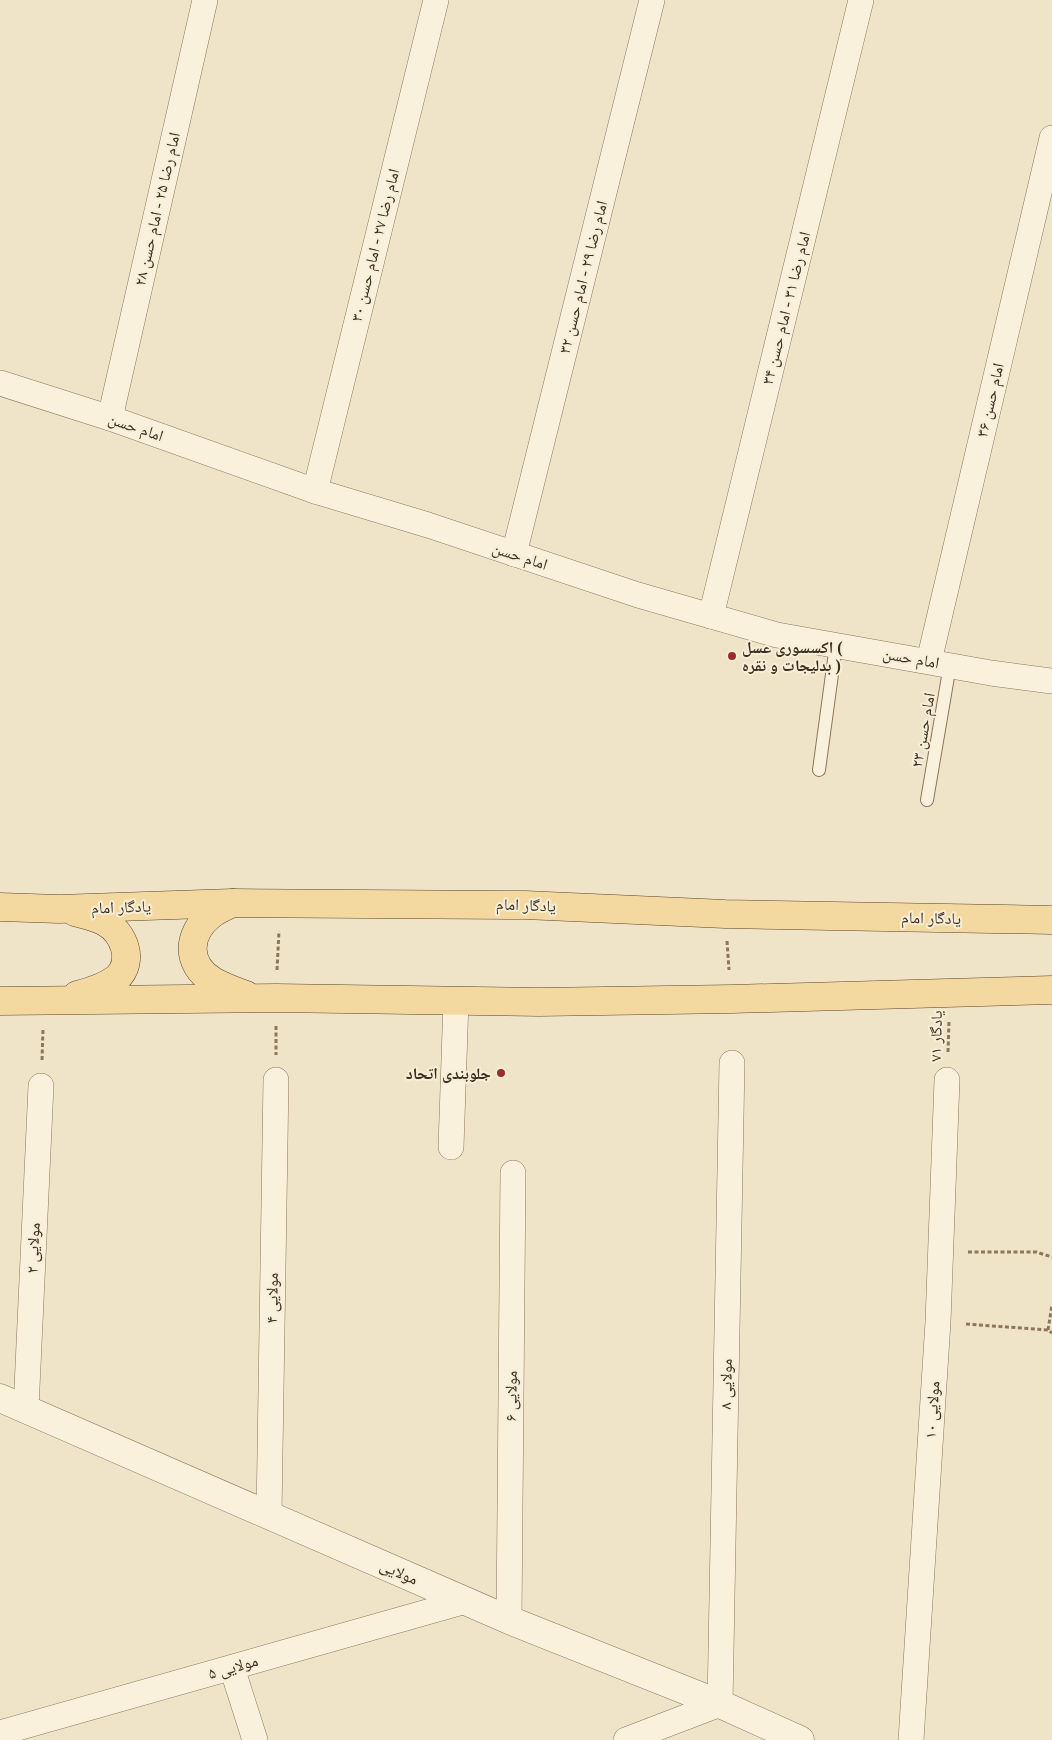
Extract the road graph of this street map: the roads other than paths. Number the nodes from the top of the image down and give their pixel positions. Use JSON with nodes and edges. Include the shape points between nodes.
{"nodes":[{"id":1,"x":205,"y":0,"type":"edge"},
{"id":2,"x":436,"y":0,"type":"edge"},
{"id":3,"x":652,"y":0,"type":"edge"},
{"id":4,"x":861,"y":0,"type":"edge"},
{"id":5,"x":1052,"y":138,"type":"edge"},
{"id":6,"x":0,"y":383,"type":"edge"},
{"id":7,"x":110,"y":418,"type":"junction"},
{"id":8,"x":315,"y":491,"type":"junction"},
{"id":9,"x":514,"y":554,"type":"junction"},
{"id":10,"x":711,"y":616,"type":"junction"},
{"id":11,"x":836,"y":645,"type":"junction"},
{"id":12,"x":939,"y":663,"type":"junction"},
{"id":13,"x":1052,"y":681,"type":"edge"},
{"id":14,"x":819,"y":770,"type":"dead end"},
{"id":15,"x":927,"y":800,"type":"dead end"},
{"id":16,"x":233,"y":903,"type":"junction"},
{"id":17,"x":0,"y":907,"type":"edge"},
{"id":18,"x":59,"y":909,"type":"junction"},
{"id":19,"x":1052,"y":920,"type":"edge"},
{"id":20,"x":1052,"y":990,"type":"edge"},
{"id":21,"x":266,"y":998,"type":"junction"},
{"id":22,"x":456,"y":1000,"type":"junction"},
{"id":23,"x":0,"y":1001,"type":"edge"},
{"id":24,"x":44,"y":1001,"type":"junction"},
{"id":25,"x":732,"y":1063,"type":"dead end"},
{"id":26,"x":276,"y":1080,"type":"road end"},
{"id":27,"x":947,"y":1080,"type":"road end"},
{"id":28,"x":41,"y":1086,"type":"road end"},
{"id":29,"x":451,"y":1147,"type":"dead end"},
{"id":30,"x":513,"y":1173,"type":"dead end"},
{"id":31,"x":0,"y":1398,"type":"edge"},
{"id":32,"x":26,"y":1409,"type":"junction"},
{"id":33,"x":268,"y":1515,"type":"junction"},
{"id":34,"x":466,"y":1601,"type":"junction"},
{"id":35,"x":509,"y":1620,"type":"junction"},
{"id":36,"x":232,"y":1668,"type":"junction"},
{"id":37,"x":720,"y":1704,"type":"junction"},
{"id":38,"x":0,"y":1733,"type":"edge"},
{"id":39,"x":255,"y":1740,"type":"edge"},
{"id":40,"x":626,"y":1740,"type":"edge"},
{"id":41,"x":800,"y":1740,"type":"edge"},
{"id":42,"x":911,"y":1740,"type":"edge"}],
"edges":[{"from":1,"to":7,"type":"street","name":"امام رضا ۲۵ - امام حسن ۲۸"},
{"from":2,"to":8,"type":"street","name":"امام رضا ۲۷ - امام حسن ۳۰"},
{"from":3,"to":9,"type":"street","name":"امام رضا ۲۹ - امام حسن ۳۲"},
{"from":4,"to":10,"type":"street","name":"امام رضا ۳۱ - امام حسن ۳۴"},
{"from":5,"to":12,"type":"street","name":"امام حسن ۳۶"},
{"from":6,"to":7,"type":"street","name":"امام حسن"},
{"from":7,"to":8,"type":"street","name":"امام حسن"},
{"from":8,"to":9,"type":"street","name":"امام حسن"},
{"from":9,"to":10,"type":"street","name":"امام حسن"},
{"from":10,"to":11,"type":"street","name":"امام حسن","via":[[777,635]]},
{"from":11,"to":12,"type":"street","name":"امام حسن"},
{"from":11,"to":14,"type":"lane"},
{"from":12,"to":13,"type":"street","name":"امام حسن"},
{"from":12,"to":15,"type":"lane","name":"امام حسن ۲۳"},
{"from":16,"to":18,"type":"main road","name":"یادگار امام"},
{"from":16,"to":19,"type":"main road","name":"یادگار امام","via":[[525,904],[725,914]]},
{"from":16,"to":21,"type":"main road","via":[[200,926],[193,939],[192,956],[213,981]]},
{"from":17,"to":18,"type":"main road","name":"یادگار امام"},
{"from":18,"to":24,"type":"main road","via":[[106,922],[120,934],[126,949],[126,965],[117,978],[100,987]]},
{"from":20,"to":22,"type":"main road","via":[[732,999]]},
{"from":21,"to":22,"type":"main road"},
{"from":21,"to":24,"type":"main road"},
{"from":22,"to":29,"type":"street"},
{"from":23,"to":24,"type":"main road"},
{"from":25,"to":37,"type":"street","name":"مولایی ۸"},
{"from":26,"to":33,"type":"street","name":"مولایی ۴"},
{"from":27,"to":42,"type":"street","name":"مولایی ۱۰","via":[[938,1322]]},
{"from":28,"to":32,"type":"street","name":"مولایی ۲"},
{"from":30,"to":35,"type":"street","name":"مولایی ۶"},
{"from":31,"to":32,"type":"street","name":"مولایی"},
{"from":32,"to":33,"type":"street","name":"مولایی"},
{"from":33,"to":34,"type":"street","name":"مولایی"},
{"from":34,"to":35,"type":"street","name":"مولایی"},
{"from":34,"to":36,"type":"street","name":"مولایی ۵"},
{"from":35,"to":37,"type":"street","name":"مولایی"},
{"from":36,"to":38,"type":"street","name":"مولایی ۵"},
{"from":36,"to":39,"type":"street"},
{"from":37,"to":40,"type":"street"},
{"from":37,"to":41,"type":"street","name":"مولایی"}]}
